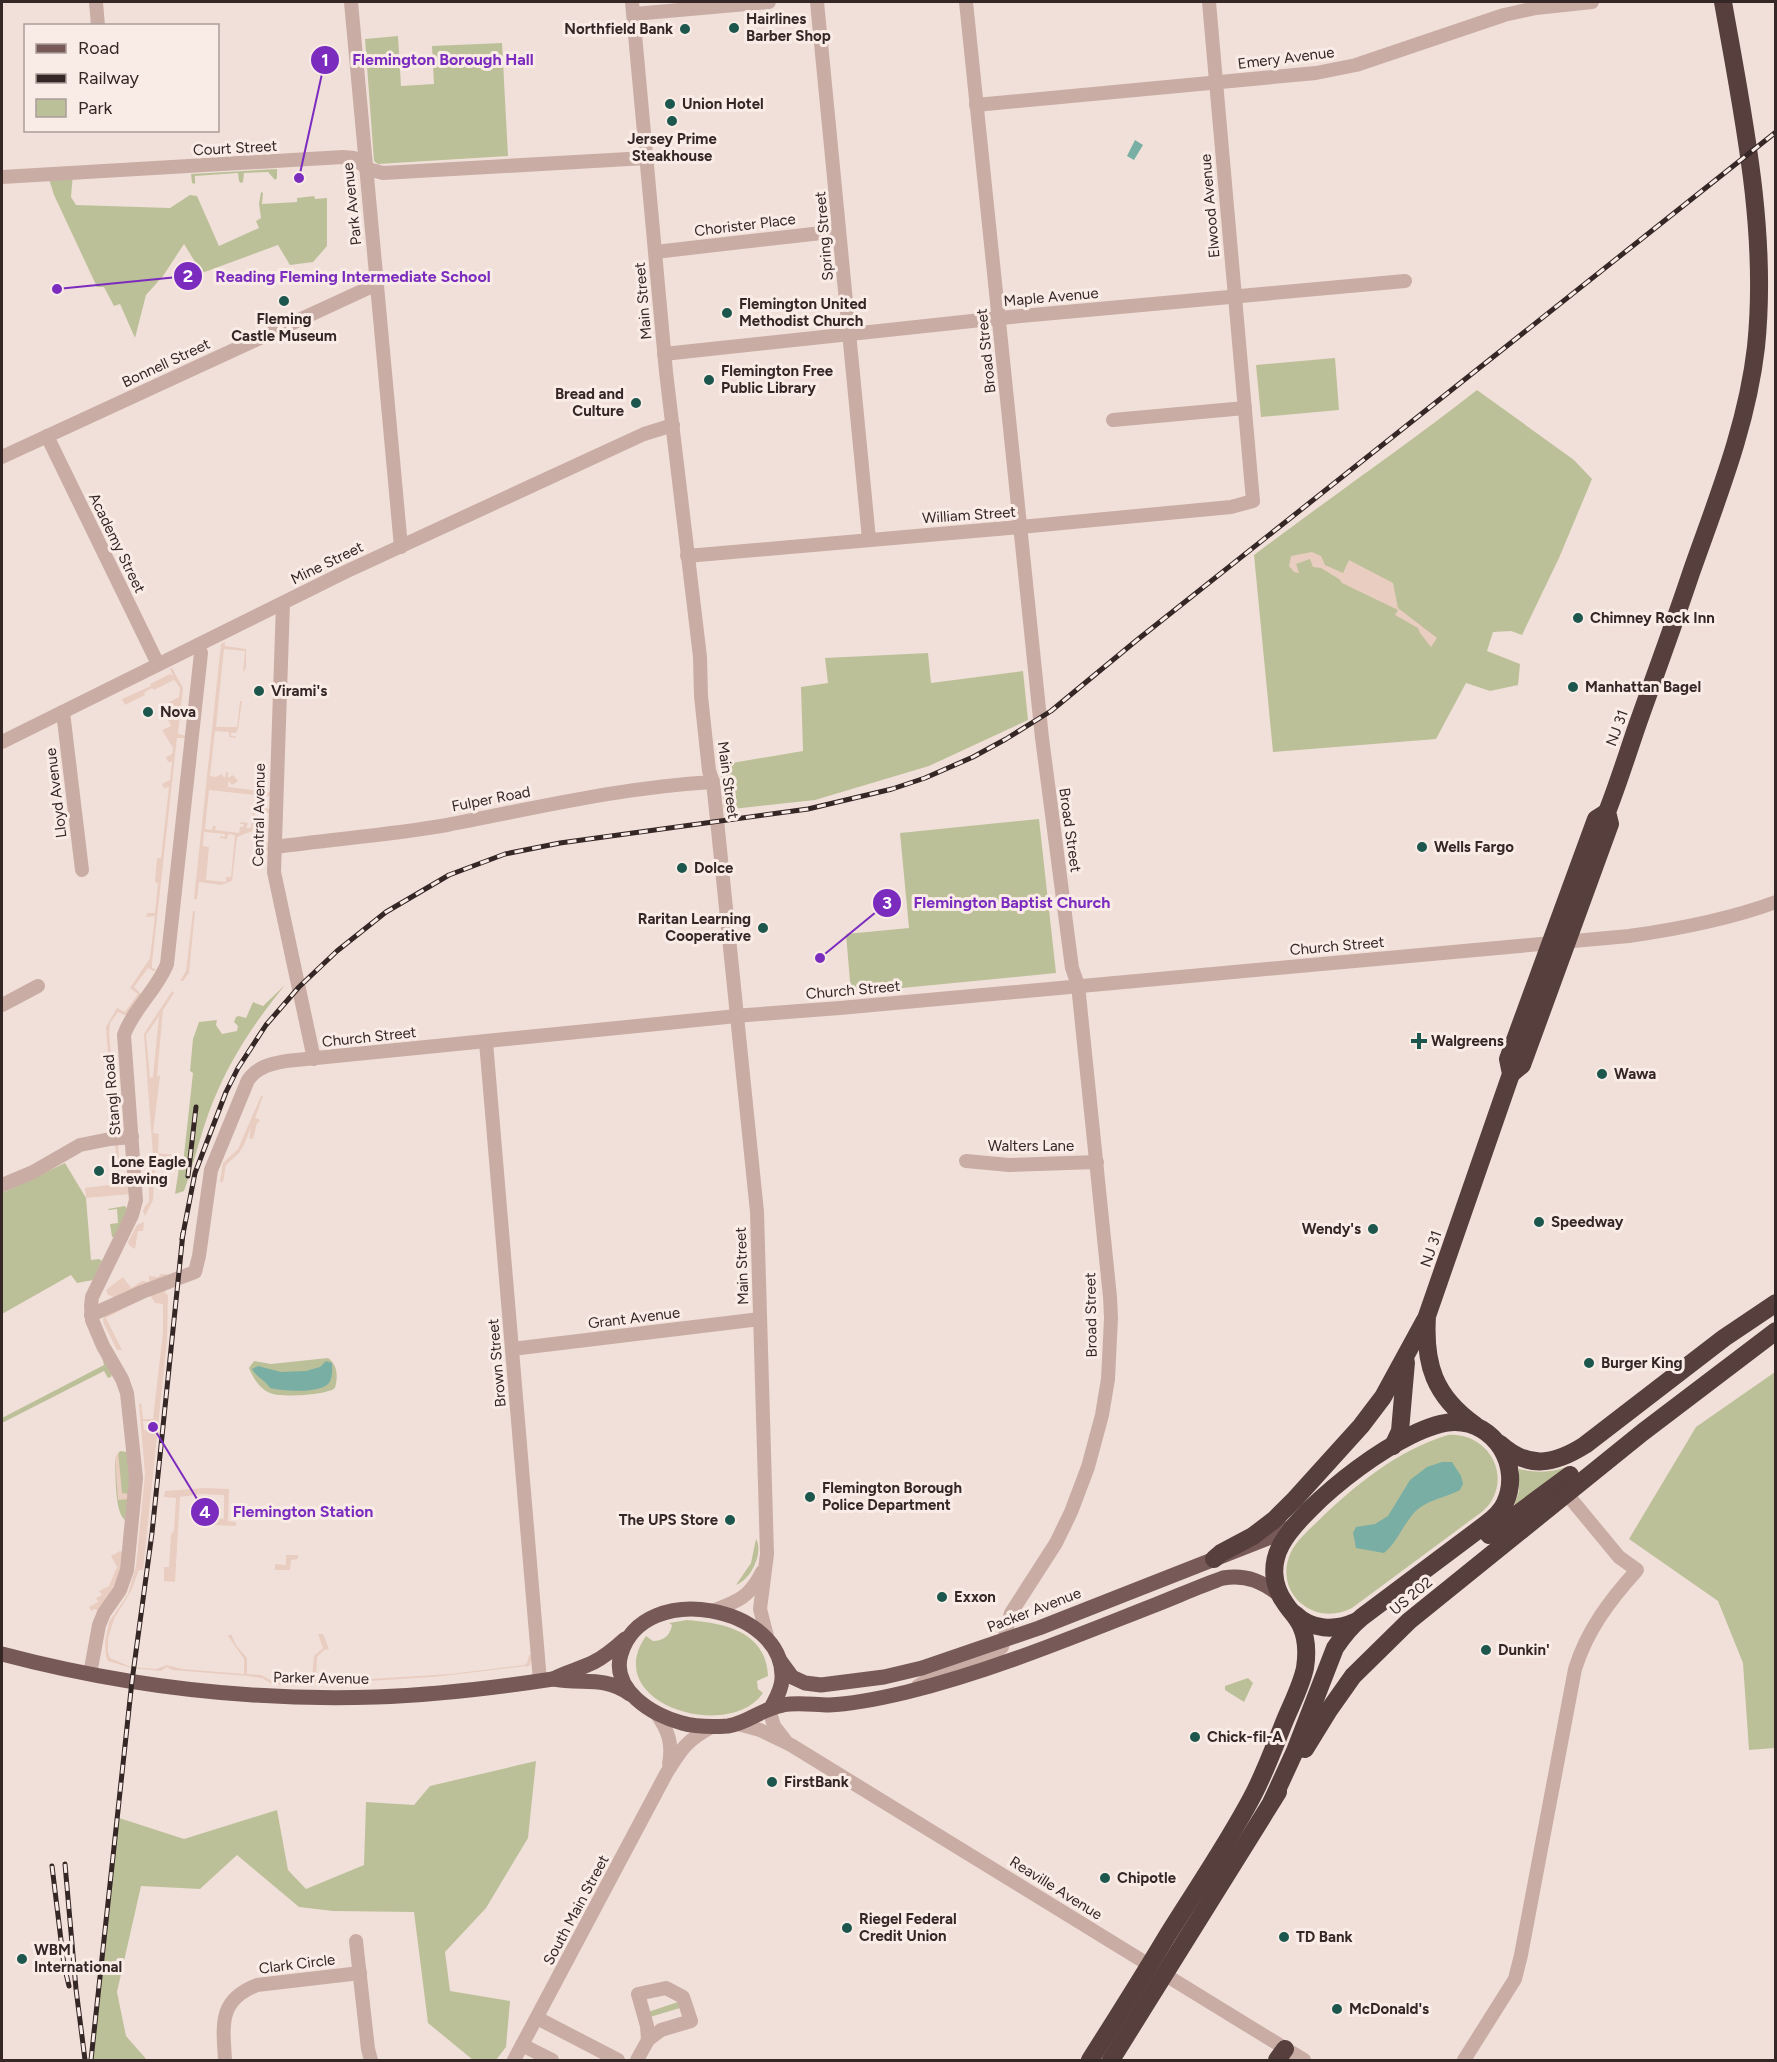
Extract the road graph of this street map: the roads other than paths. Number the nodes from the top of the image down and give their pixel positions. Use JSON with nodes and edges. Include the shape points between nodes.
{"nodes":[{"id":1,"x":96,"y":2,"type":"edge"},
{"id":2,"x":351,"y":2,"type":"edge"},
{"id":3,"x":770,"y":2,"type":"edge"},
{"id":4,"x":817,"y":2,"type":"edge"},
{"id":5,"x":966,"y":2,"type":"edge"},
{"id":6,"x":1209,"y":2,"type":"edge"},
{"id":7,"x":1592,"y":2,"type":"edge"},
{"id":8,"x":1723,"y":2,"type":"edge"},
{"id":9,"x":633,"y":8,"type":"edge"},
{"id":10,"x":98,"y":24,"type":"edge"},
{"id":11,"x":1217,"y":82,"type":"junction"},
{"id":12,"x":976,"y":105,"type":"junction"},
{"id":13,"x":646,"y":158,"type":"junction"},
{"id":14,"x":364,"y":166,"type":"junction"},
{"id":15,"x":2,"y":177,"type":"edge"},
{"id":16,"x":839,"y":231,"type":"junction"},
{"id":17,"x":655,"y":252,"type":"junction"},
{"id":18,"x":1405,"y":281,"type":"dead end"},
{"id":19,"x":377,"y":284,"type":"junction"},
{"id":20,"x":1235,"y":296,"type":"junction"},
{"id":21,"x":1000,"y":318,"type":"junction"},
{"id":22,"x":849,"y":333,"type":"junction"},
{"id":23,"x":664,"y":354,"type":"junction"},
{"id":24,"x":1245,"y":408,"type":"junction"},
{"id":25,"x":1113,"y":420,"type":"dead end"},
{"id":26,"x":673,"y":425,"type":"junction"},
{"id":27,"x":47,"y":436,"type":"junction"},
{"id":28,"x":2,"y":457,"type":"edge"},
{"id":29,"x":1253,"y":501,"type":"joint"},
{"id":30,"x":1021,"y":527,"type":"junction"},
{"id":31,"x":869,"y":539,"type":"junction"},
{"id":32,"x":400,"y":547,"type":"junction"},
{"id":33,"x":687,"y":556,"type":"junction"},
{"id":34,"x":283,"y":603,"type":"junction"},
{"id":35,"x":198,"y":645,"type":"junction"},
{"id":36,"x":158,"y":664,"type":"junction"},
{"id":37,"x":63,"y":712,"type":"junction"},
{"id":38,"x":2,"y":742,"type":"edge"},
{"id":39,"x":713,"y":782,"type":"junction"},
{"id":40,"x":275,"y":847,"type":"junction"},
{"id":41,"x":82,"y":870,"type":"dead end"},
{"id":42,"x":1776,"y":902,"type":"edge"},
{"id":43,"x":1558,"y":943,"type":"junction"},
{"id":44,"x":1078,"y":985,"type":"junction"},
{"id":45,"x":38,"y":986,"type":"dead end"},
{"id":46,"x":2,"y":1005,"type":"edge"},
{"id":47,"x":738,"y":1016,"type":"junction"},
{"id":48,"x":486,"y":1042,"type":"junction"},
{"id":49,"x":314,"y":1059,"type":"junction"},
{"id":50,"x":132,"y":1137,"type":"junction"},
{"id":51,"x":966,"y":1161,"type":"dead end"},
{"id":52,"x":1097,"y":1162,"type":"junction"},
{"id":53,"x":2,"y":1185,"type":"edge"},
{"id":54,"x":1776,"y":1303,"type":"edge"},
{"id":55,"x":91,"y":1315,"type":"junction"},
{"id":56,"x":1427,"y":1316,"type":"junction"},
{"id":57,"x":760,"y":1319,"type":"junction"},
{"id":58,"x":1776,"y":1331,"type":"edge"},
{"id":59,"x":512,"y":1348,"type":"junction"},
{"id":60,"x":1408,"y":1351,"type":"junction"},
{"id":61,"x":1476,"y":1426,"type":"junction"},
{"id":62,"x":1495,"y":1440,"type":"junction"},
{"id":63,"x":1393,"y":1446,"type":"junction"},
{"id":64,"x":1566,"y":1493,"type":"junction"},
{"id":65,"x":1299,"y":1521,"type":"junction"},
{"id":66,"x":1214,"y":1559,"type":"junction"},
{"id":67,"x":1435,"y":1563,"type":"junction"},
{"id":68,"x":766,"y":1565,"type":"junction"},
{"id":69,"x":1172,"y":1576,"type":"junction"},
{"id":70,"x":1181,"y":1595,"type":"junction"},
{"id":71,"x":1286,"y":1603,"type":"junction"},
{"id":72,"x":712,"y":1611,"type":"junction"},
{"id":73,"x":1362,"y":1617,"type":"junction"},
{"id":74,"x":631,"y":1634,"type":"junction"},
{"id":75,"x":768,"y":1640,"type":"junction"},
{"id":76,"x":1004,"y":1641,"type":"junction"},
{"id":77,"x":2,"y":1654,"type":"edge"},
{"id":78,"x":780,"y":1659,"type":"junction"},
{"id":79,"x":90,"y":1674,"type":"junction"},
{"id":80,"x":546,"y":1680,"type":"junction"},
{"id":81,"x":905,"y":1693,"type":"junction"},
{"id":82,"x":635,"y":1698,"type":"junction"},
{"id":83,"x":770,"y":1708,"type":"junction"},
{"id":84,"x":656,"y":1713,"type":"junction"},
{"id":85,"x":738,"y":1724,"type":"junction"},
{"id":86,"x":713,"y":1726,"type":"junction"},
{"id":87,"x":791,"y":1745,"type":"junction"},
{"id":88,"x":666,"y":1774,"type":"junction"},
{"id":89,"x":1272,"y":1802,"type":"junction"},
{"id":90,"x":356,"y":1941,"type":"dead end"},
{"id":91,"x":1157,"y":1970,"type":"junction"},
{"id":92,"x":360,"y":1973,"type":"junction"},
{"id":93,"x":537,"y":2018,"type":"junction"},
{"id":94,"x":648,"y":2040,"type":"dead end"},
{"id":95,"x":522,"y":2046,"type":"junction"},
{"id":96,"x":1281,"y":2055,"type":"edge"},
{"id":97,"x":225,"y":2061,"type":"edge"},
{"id":98,"x":371,"y":2061,"type":"edge"},
{"id":99,"x":514,"y":2061,"type":"edge"},
{"id":100,"x":552,"y":2061,"type":"edge"},
{"id":101,"x":618,"y":2061,"type":"edge"},
{"id":102,"x":637,"y":2061,"type":"edge"},
{"id":103,"x":1090,"y":2061,"type":"edge"},
{"id":104,"x":1111,"y":2061,"type":"edge"},
{"id":105,"x":1304,"y":2061,"type":"edge"},
{"id":106,"x":1464,"y":2061,"type":"edge"}],
"edges":[{"from":1,"to":10,"type":"street"},
{"from":2,"to":14,"type":"street","name":"Park Avenue"},
{"from":3,"to":9,"type":"street"},
{"from":4,"to":16,"type":"street","name":"Spring Street"},
{"from":5,"to":12,"type":"street","name":"Broad Street"},
{"from":6,"to":11,"type":"street","name":"Elwood Avenue"},
{"from":7,"to":11,"type":"street","name":"Emery Avenue","via":[[1504,15],[1331,71]]},
{"from":8,"to":43,"type":"highway","name":"NJ 31","number":"NJ 31","via":[[1756,215],[1759,288],[1756,347],[1747,399],[1731,461],[1607,812],[1610,824]]},
{"from":9,"to":13,"type":"street","name":"Main Street"},
{"from":11,"to":12,"type":"street","name":"Emery Avenue"},
{"from":11,"to":20,"type":"street","name":"Elwood Avenue"},
{"from":12,"to":21,"type":"street","name":"Broad Street"},
{"from":13,"to":14,"type":"street","name":"Court Street","via":[[383,173]]},
{"from":13,"to":17,"type":"street","name":"Main Street"},
{"from":14,"to":15,"type":"street","name":"Court Street","via":[[354,158],[343,157]]},
{"from":14,"to":19,"type":"street","name":"Park Avenue"},
{"from":16,"to":17,"type":"street","name":"Chorister Place"},
{"from":16,"to":22,"type":"street","name":"Spring Street"},
{"from":17,"to":23,"type":"street","name":"Main Street"},
{"from":18,"to":20,"type":"street","name":"Maple Avenue"},
{"from":19,"to":27,"type":"street","name":"Bonnell Street"},
{"from":19,"to":32,"type":"street","name":"Park Avenue"},
{"from":20,"to":21,"type":"street","name":"Maple Avenue"},
{"from":20,"to":24,"type":"street","name":"Elwood Avenue"},
{"from":21,"to":22,"type":"street","name":"Maple Avenue"},
{"from":21,"to":30,"type":"street","name":"Broad Street"},
{"from":22,"to":23,"type":"street","name":"Maple Avenue"},
{"from":22,"to":31,"type":"street","name":"Spring Street"},
{"from":23,"to":26,"type":"street","name":"Main Street"},
{"from":24,"to":25,"type":"street"},
{"from":24,"to":29,"type":"street","name":"Elwood Avenue"},
{"from":26,"to":32,"type":"street","name":"Mine Street","via":[[645,434]]},
{"from":26,"to":33,"type":"street","name":"Main Street"},
{"from":27,"to":28,"type":"street","name":"Bonnell Street"},
{"from":27,"to":36,"type":"street","name":"Academy Street"},
{"from":29,"to":30,"type":"street","name":"William Street","via":[[1231,507]]},
{"from":30,"to":31,"type":"street","name":"William Street"},
{"from":30,"to":44,"type":"street","name":"Broad Street","via":[[1047,780],[1072,968]]},
{"from":31,"to":33,"type":"street","name":"William Street"},
{"from":32,"to":34,"type":"street","name":"Mine Street"},
{"from":33,"to":39,"type":"street","name":"Main Street"},
{"from":34,"to":35,"type":"street","name":"Mine Street"},
{"from":34,"to":40,"type":"street","name":"Central Avenue"},
{"from":35,"to":36,"type":"street","name":"Mine Street"},
{"from":35,"to":50,"type":"street","name":"Stangl Road","via":[[201,653],[166,964],[158,983],[124,1033]]},
{"from":36,"to":37,"type":"street","name":"Mine Street"},
{"from":37,"to":38,"type":"street","name":"Mine Street"},
{"from":37,"to":41,"type":"street","name":"Lloyd Avenue"},
{"from":39,"to":40,"type":"street","name":"Fulper Road","via":[[604,794],[448,825]]},
{"from":39,"to":47,"type":"street","name":"Main Street"},
{"from":40,"to":49,"type":"street","name":"Central Avenue","via":[[275,880]]},
{"from":42,"to":43,"type":"street","name":"Church Street","via":[[1742,915],[1684,928]]},
{"from":43,"to":44,"type":"street","name":"Church Street"},
{"from":43,"to":56,"type":"highway","name":"NJ 31","number":"NJ 31","via":[[1522,1065],[1511,1074]]},
{"from":44,"to":47,"type":"street","name":"Church Street"},
{"from":44,"to":52,"type":"street","name":"Broad Street"},
{"from":45,"to":46,"type":"street"},
{"from":47,"to":48,"type":"street","name":"Church Street"},
{"from":47,"to":57,"type":"street","name":"Main Street","via":[[757,1212]]},
{"from":48,"to":49,"type":"street","name":"Church Street"},
{"from":48,"to":59,"type":"street","name":"Brown Street"},
{"from":49,"to":55,"type":"street","name":"Church Street","via":[[265,1066],[248,1080],[212,1170],[195,1272]]},
{"from":50,"to":53,"type":"street","via":[[80,1145]]},
{"from":50,"to":55,"type":"street","name":"Stangl Road","via":[[136,1200],[92,1297]]},
{"from":51,"to":52,"type":"street","name":"Walters Lane","via":[[1009,1165]]},
{"from":52,"to":76,"type":"street","name":"Broad Street","via":[[1111,1318],[1106,1397],[1074,1503],[1056,1543],[1011,1613]]},
{"from":54,"to":62,"type":"highway","via":[[1563,1458],[1546,1462],[1525,1460]]},
{"from":55,"to":79,"type":"street","via":[[125,1386],[136,1478],[127,1570],[99,1625]]},
{"from":56,"to":60,"type":"highway","number":"NJ 31"},
{"from":56,"to":61,"type":"highway","name":"NJ 31","number":"NJ 31","via":[[1428,1358],[1435,1379],[1446,1400]]},
{"from":57,"to":59,"type":"street","name":"Grant Avenue"},
{"from":57,"to":68,"type":"street","name":"Main Street"},
{"from":58,"to":64,"type":"highway","name":"US 202","number":"US 202"},
{"from":58,"to":67,"type":"highway","via":[[1683,1389],[1471,1548]]},
{"from":59,"to":80,"type":"street","name":"Brown Street"},
{"from":60,"to":63,"type":"highway","number":"NJ 31","via":[[1400,1431]]},
{"from":60,"to":66,"type":"highway","via":[[1377,1407],[1295,1499],[1262,1529]]},
{"from":61,"to":62,"type":"highway","name":"NJ 31"},
{"from":61,"to":63,"type":"highway","number":"US 202","via":[[1461,1422],[1443,1424]]},
{"from":62,"to":67,"type":"highway","via":[[1510,1474],[1505,1503],[1486,1524]]},
{"from":63,"to":65,"type":"highway","number":"US 202","via":[[1358,1469]]},
{"from":64,"to":89,"type":"highway","name":"US 202","number":"US 202","via":[[1417,1614],[1367,1661],[1340,1692]]},
{"from":64,"to":106,"type":"street","via":[[1619,1557],[1637,1570],[1605,1608],[1582,1648],[1515,1978]]},
{"from":65,"to":66,"type":"main road","name":"Packer Avenue","via":[[1273,1536]]},
{"from":65,"to":71,"type":"highway","number":"US 202","via":[[1283,1541],[1276,1559],[1274,1578]]},
{"from":66,"to":69,"type":"main road","name":"Packer Avenue"},
{"from":67,"to":73,"type":"highway"},
{"from":68,"to":72,"type":"street","via":[[748,1594]]},
{"from":68,"to":75,"type":"street","name":"Main Street","via":[[759,1609]]},
{"from":69,"to":70,"type":"street"},
{"from":69,"to":76,"type":"main road","name":"Packer Avenue"},
{"from":70,"to":71,"type":"main road","via":[[1223,1578],[1242,1576],[1261,1582]]},
{"from":70,"to":81,"type":"main road","via":[[983,1670]]},
{"from":71,"to":73,"type":"highway","via":[[1305,1622],[1328,1628]]},
{"from":71,"to":91,"type":"highway","number":"US 202","via":[[1304,1636],[1305,1666],[1251,1799]]},
{"from":72,"to":74,"type":"main road","via":[[668,1611],[648,1618]]},
{"from":72,"to":75,"type":"main road","via":[[749,1624]]},
{"from":73,"to":89,"type":"highway","via":[[1335,1648]]},
{"from":74,"to":80,"type":"main road","name":"Parker Avenue","via":[[603,1657]]},
{"from":74,"to":82,"type":"main road","via":[[621,1653],[620,1670],[624,1684]]},
{"from":75,"to":78,"type":"main road"},
{"from":76,"to":78,"type":"main road","name":"Packer Avenue","via":[[922,1668],[836,1685],[805,1683],[790,1675]]},
{"from":76,"to":81,"type":"street","via":[[991,1656],[937,1674]]},
{"from":77,"to":79,"type":"main road","name":"Parker Avenue"},
{"from":78,"to":83,"type":"main road","via":[[782,1684]]},
{"from":79,"to":80,"type":"main road","name":"Parker Avenue","via":[[210,1692],[320,1697],[400,1696]]},
{"from":80,"to":82,"type":"main road","name":"Parker Avenue","via":[[601,1681]]},
{"from":81,"to":83,"type":"main road","via":[[848,1703],[785,1704]]},
{"from":82,"to":84,"type":"main road"},
{"from":83,"to":85,"type":"main road"},
{"from":83,"to":87,"type":"street","name":"Reaville Avenue","via":[[774,1726]]},
{"from":84,"to":86,"type":"main road","via":[[683,1724]]},
{"from":84,"to":88,"type":"street","name":"South Main Street","via":[[670,1740]]},
{"from":85,"to":86,"type":"main road"},
{"from":85,"to":87,"type":"street","name":"Reaville Avenue"},
{"from":86,"to":88,"type":"street","name":"South Main Street","via":[[686,1744]]},
{"from":87,"to":91,"type":"street","name":"Reaville Avenue"},
{"from":88,"to":93,"type":"street","name":"South Main Street"},
{"from":89,"to":91,"type":"highway","name":"US 202","number":"US 202"},
{"from":90,"to":92,"type":"street"},
{"from":91,"to":96,"type":"street","name":"Reaville Avenue"},
{"from":91,"to":103,"type":"highway","number":"US 202"},
{"from":91,"to":104,"type":"highway","number":"US 202"},
{"from":92,"to":97,"type":"street","name":"Clark Circle","via":[[257,1985],[233,1998],[223,2022]]},
{"from":92,"to":98,"type":"street"},
{"from":93,"to":95,"type":"street","name":"South Main Street"},
{"from":93,"to":101,"type":"street"},
{"from":94,"to":102,"type":"street"},
{"from":95,"to":99,"type":"street","name":"South Main Street"},
{"from":95,"to":100,"type":"street"},
{"from":96,"to":105,"type":"street","name":"Reaville Avenue"}]}
